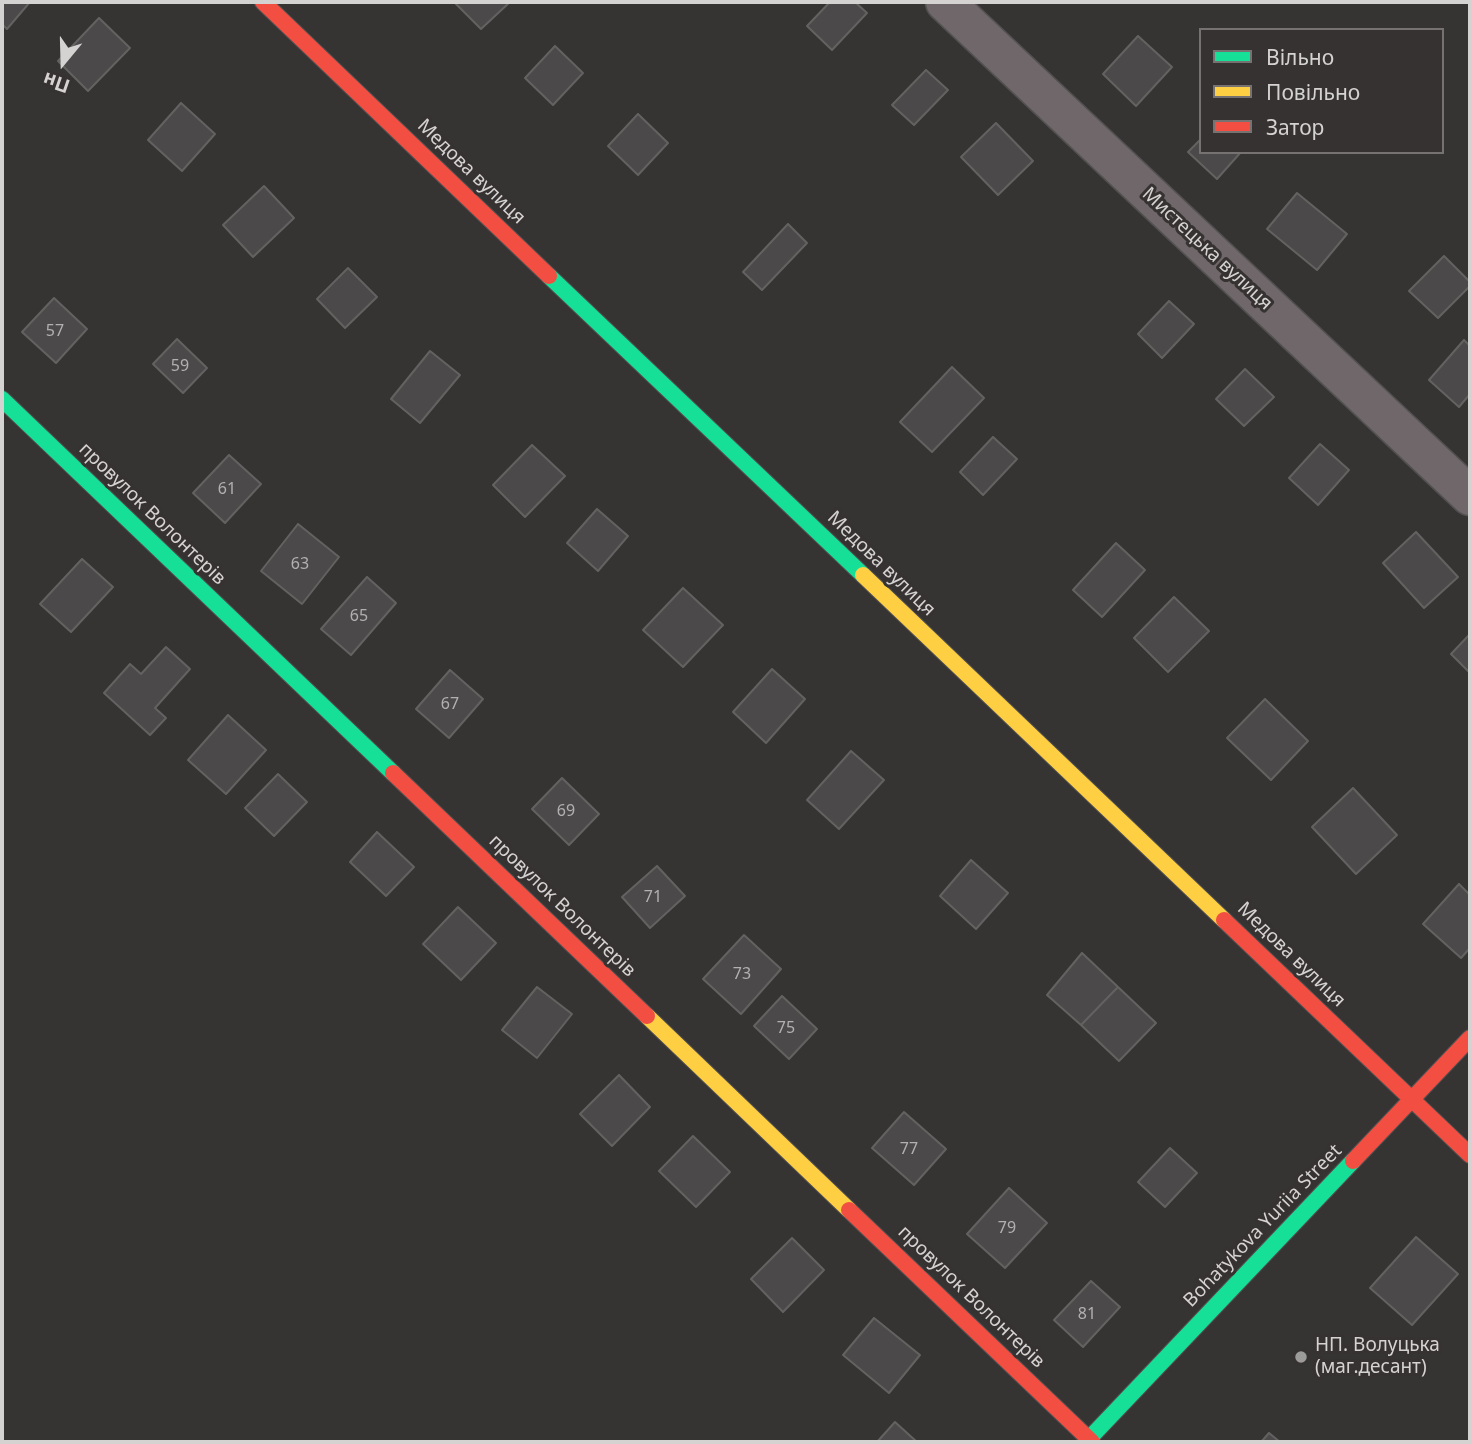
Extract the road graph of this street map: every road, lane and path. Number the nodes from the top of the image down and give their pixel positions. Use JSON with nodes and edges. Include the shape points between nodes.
{"nodes":[{"id":1,"x":263,"y":2,"type":"edge"},
{"id":2,"x":945,"y":2,"type":"edge"},
{"id":3,"x":2,"y":399,"type":"edge"},
{"id":4,"x":1470,"y":496,"type":"edge"},
{"id":5,"x":1470,"y":1038,"type":"edge"},
{"id":6,"x":1412,"y":1100,"type":"junction"},
{"id":7,"x":1470,"y":1155,"type":"edge"},
{"id":8,"x":1089,"y":1441,"type":"edge"}],
"edges":[{"from":1,"to":6,"type":"street","name":"Медова вулиця"},
{"from":2,"to":4,"type":"street","name":"Мистецька вулиця"},
{"from":3,"to":8,"type":"street","name":"провулок Волонтерів"},
{"from":5,"to":6,"type":"street","name":"Bohatykova Yuriia Street"},
{"from":6,"to":7,"type":"street","name":"Медова вулиця"},
{"from":6,"to":8,"type":"street","name":"Bohatykova Yuriia Street"}]}
